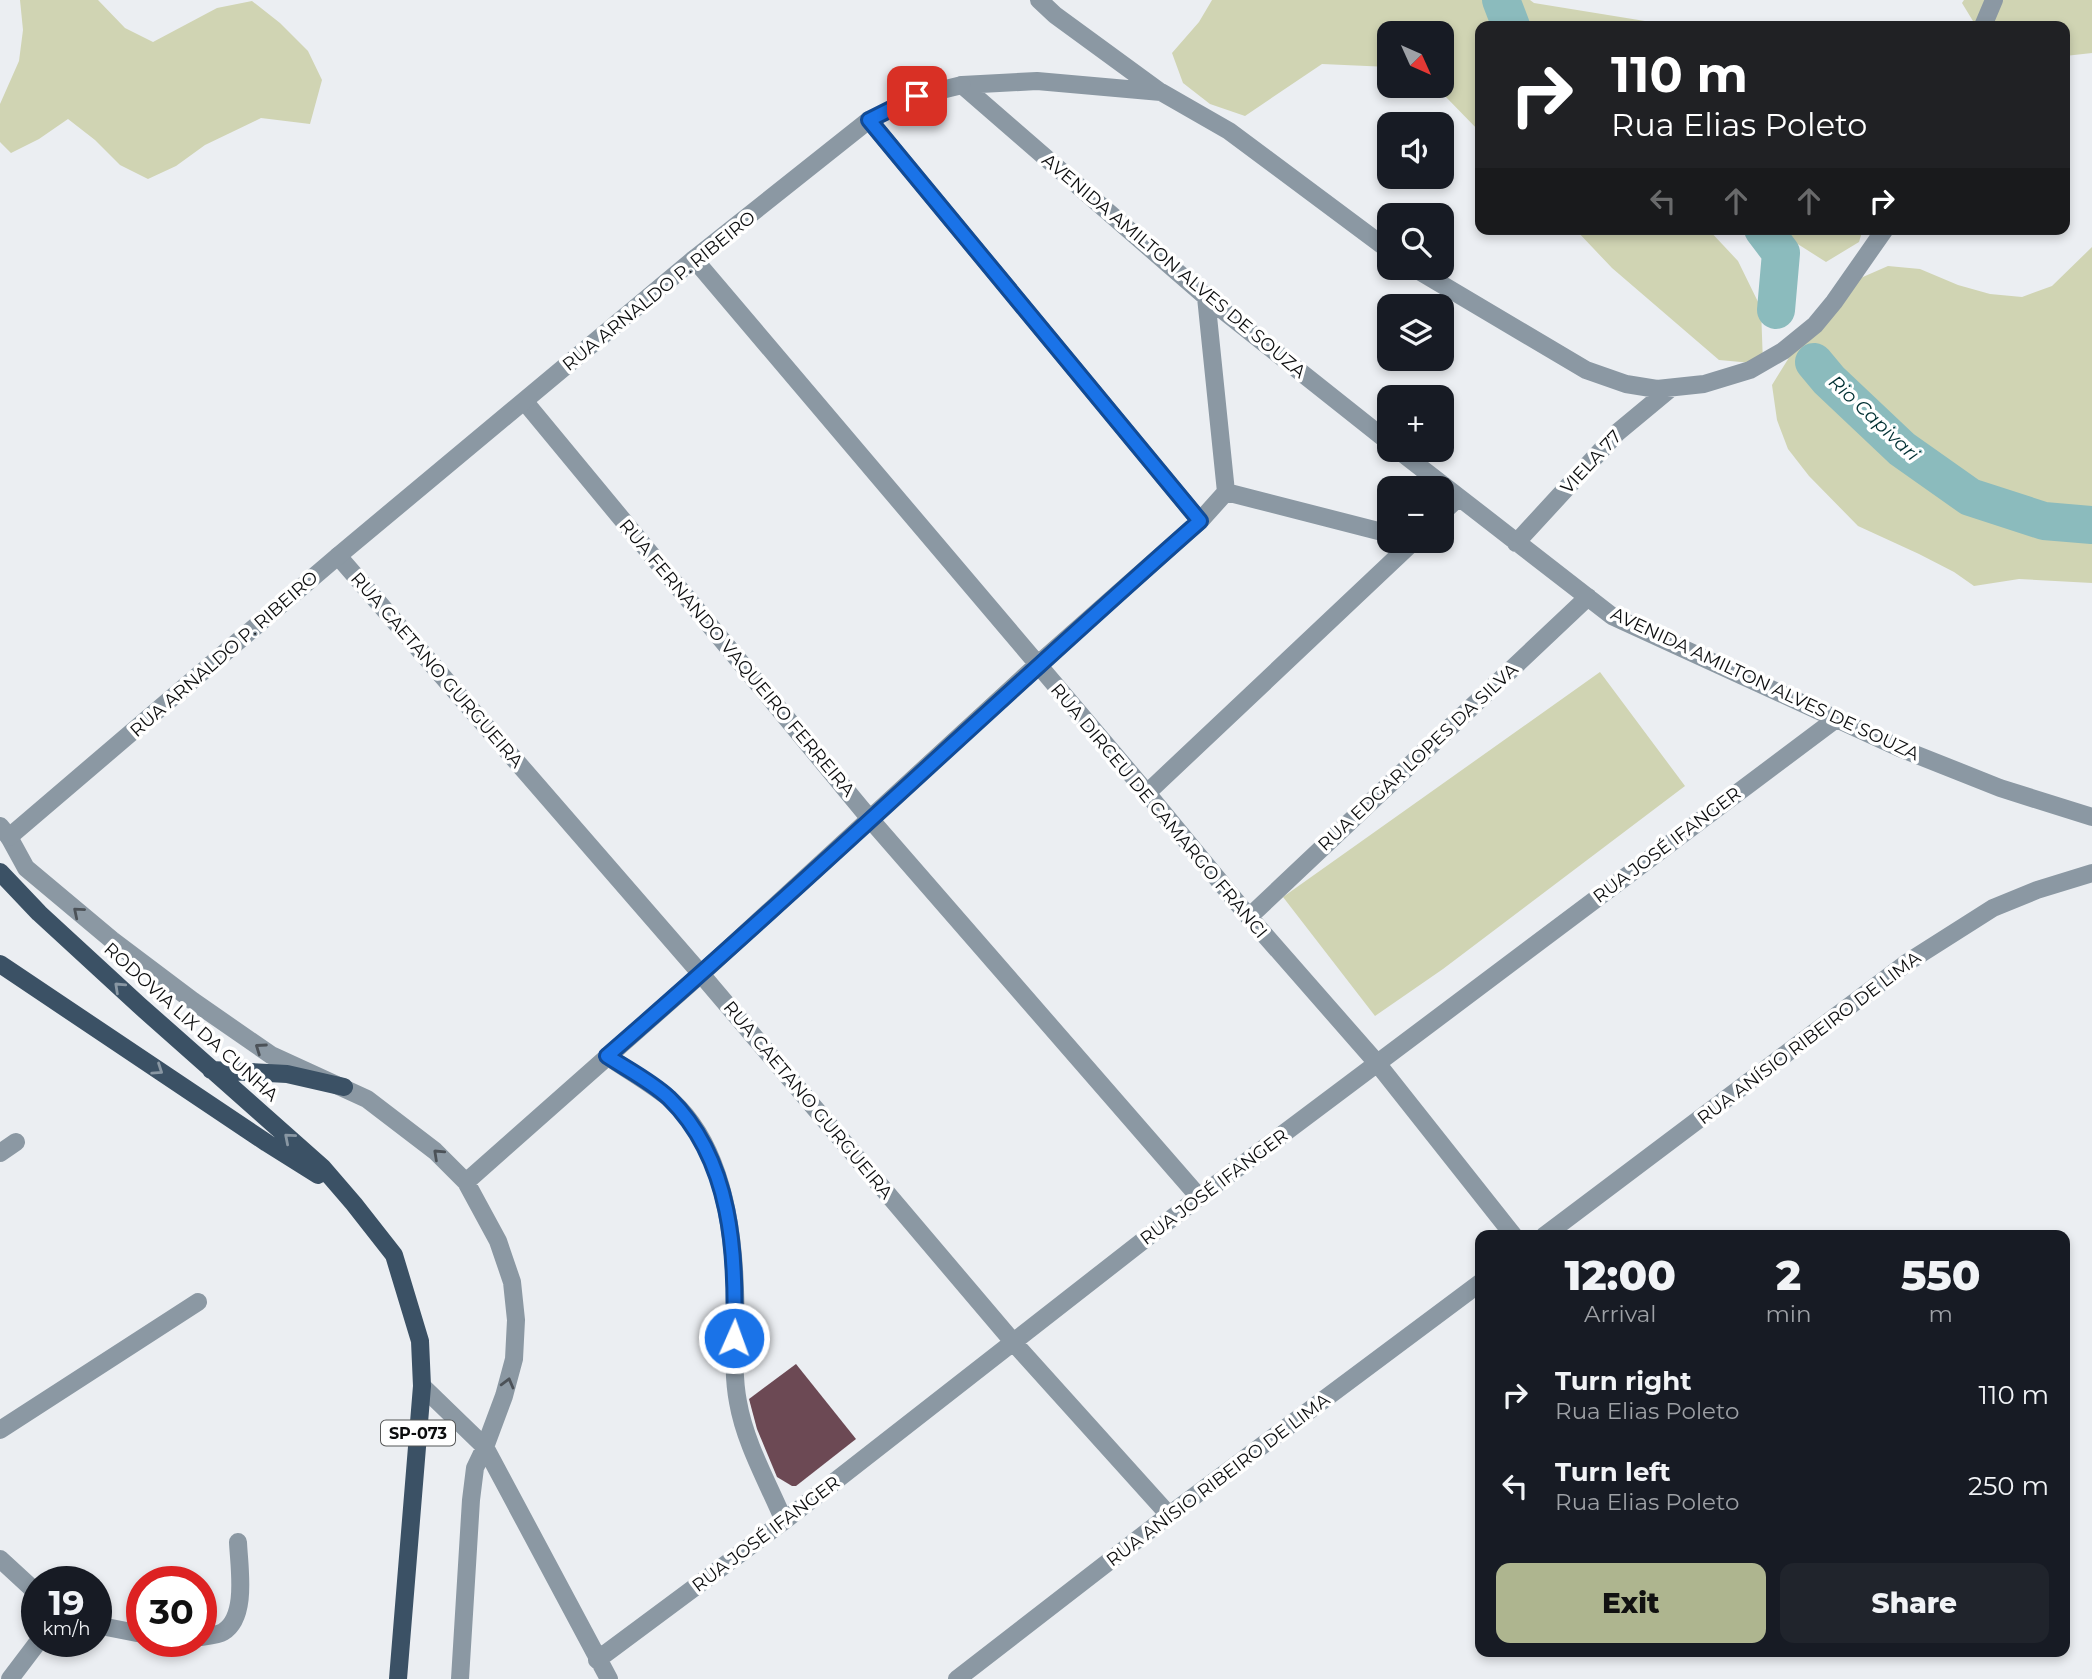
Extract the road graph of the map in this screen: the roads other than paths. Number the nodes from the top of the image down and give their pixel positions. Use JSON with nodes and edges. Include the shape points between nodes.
{"nodes":[{"id":1,"x":1039,"y":0,"type":"edge"},
{"id":2,"x":1994,"y":0,"type":"edge"},
{"id":3,"x":1985,"y":21,"type":"edge"},
{"id":4,"x":962,"y":85,"type":"junction"},
{"id":5,"x":1161,"y":92,"type":"junction"},
{"id":6,"x":869,"y":120,"type":"junction"},
{"id":7,"x":1881,"y":235,"type":"edge"},
{"id":8,"x":1377,"y":241,"type":"edge"},
{"id":9,"x":694,"y":259,"type":"junction"},
{"id":10,"x":1434,"y":280,"type":"edge"},
{"id":11,"x":1206,"y":297,"type":"junction"},
{"id":12,"x":1671,"y":387,"type":"junction"},
{"id":13,"x":525,"y":402,"type":"junction"},
{"id":14,"x":1377,"y":433,"type":"edge"},
{"id":15,"x":1413,"y":462,"type":"edge"},
{"id":16,"x":1226,"y":492,"type":"junction"},
{"id":17,"x":1458,"y":498,"type":"junction"},
{"id":18,"x":1454,"y":502,"type":"edge"},
{"id":19,"x":1200,"y":521,"type":"junction"},
{"id":20,"x":1377,"y":531,"type":"edge"},
{"id":21,"x":1516,"y":543,"type":"junction"},
{"id":22,"x":1401,"y":553,"type":"edge"},
{"id":23,"x":338,"y":556,"type":"junction"},
{"id":24,"x":1588,"y":597,"type":"junction"},
{"id":25,"x":1037,"y":665,"type":"junction"},
{"id":26,"x":1836,"y":719,"type":"junction"},
{"id":27,"x":1147,"y":793,"type":"junction"},
{"id":28,"x":2092,"y":817,"type":"edge"},
{"id":29,"x":870,"y":819,"type":"junction"},
{"id":30,"x":5,"y":832,"type":"edge"},
{"id":31,"x":0,"y":872,"type":"edge"},
{"id":32,"x":2092,"y":873,"type":"edge"},
{"id":33,"x":1249,"y":917,"type":"junction"},
{"id":34,"x":0,"y":964,"type":"edge"},
{"id":35,"x":701,"y":974,"type":"junction"},
{"id":36,"x":607,"y":1056,"type":"junction"},
{"id":37,"x":1377,"y":1063,"type":"junction"},
{"id":38,"x":211,"y":1070,"type":"junction"},
{"id":39,"x":344,"y":1087,"type":"junction"},
{"id":40,"x":16,"y":1142,"type":"dead end"},
{"id":41,"x":0,"y":1153,"type":"edge"},
{"id":42,"x":466,"y":1182,"type":"junction"},
{"id":43,"x":1199,"y":1197,"type":"junction"},
{"id":44,"x":354,"y":1204,"type":"junction"},
{"id":45,"x":1509,"y":1230,"type":"edge"},
{"id":46,"x":1552,"y":1230,"type":"edge"},
{"id":47,"x":1475,"y":1287,"type":"edge"},
{"id":48,"x":198,"y":1302,"type":"dead end"},
{"id":49,"x":1014,"y":1343,"type":"junction"},
{"id":50,"x":422,"y":1386,"type":"junction"},
{"id":51,"x":0,"y":1430,"type":"edge"},
{"id":52,"x":485,"y":1447,"type":"junction"},
{"id":53,"x":1169,"y":1515,"type":"junction"},
{"id":54,"x":784,"y":1521,"type":"junction"},
{"id":55,"x":238,"y":1542,"type":"dead end"},
{"id":56,"x":0,"y":1559,"type":"edge"},
{"id":57,"x":21,"y":1578,"type":"edge"},
{"id":58,"x":217,"y":1634,"type":"edge"},
{"id":59,"x":27,"y":1657,"type":"edge"},
{"id":60,"x":597,"y":1660,"type":"junction"},
{"id":61,"x":10,"y":1679,"type":"edge"},
{"id":62,"x":398,"y":1679,"type":"edge"},
{"id":63,"x":460,"y":1679,"type":"edge"},
{"id":64,"x":608,"y":1679,"type":"edge"},
{"id":65,"x":957,"y":1679,"type":"edge"}],
"edges":[{"from":1,"to":5,"type":"street"},
{"from":2,"to":3,"type":"street"},
{"from":4,"to":5,"type":"street","name":"RUA ARNALDO P. RIBEIRO","via":[[1037,81]]},
{"from":4,"to":6,"type":"street","name":"RUA ARNALDO P. RIBEIRO","via":[[917,96]]},
{"from":4,"to":11,"type":"street","name":"AVENIDA AMILTON ALVES DE SOUZA"},
{"from":5,"to":8,"type":"street","name":"RUA ARNALDO P. RIBEIRO","via":[[1229,131]]},
{"from":6,"to":9,"type":"street","name":"RUA ARNALDO P. RIBEIRO"},
{"from":6,"to":19,"type":"street"},
{"from":7,"to":12,"type":"street","via":[[1828,310],[1783,351],[1750,370],[1704,384]]},
{"from":9,"to":13,"type":"street","name":"RUA ARNALDO P. RIBEIRO"},
{"from":9,"to":25,"type":"street","name":"RUA DIRCEU DE CAMARGO FRANCI"},
{"from":10,"to":12,"type":"street","via":[[1586,370],[1626,384]]},
{"from":11,"to":14,"type":"street","name":"AVENIDA AMILTON ALVES DE SOUZA"},
{"from":11,"to":16,"type":"street"},
{"from":12,"to":21,"type":"street","name":"VIELA 77","via":[[1618,432]]},
{"from":13,"to":23,"type":"street","name":"RUA ARNALDO P. RIBEIRO"},
{"from":13,"to":29,"type":"street","name":"RUA FERNANDO VAQUEIRO FERREIRA"},
{"from":15,"to":17,"type":"street","name":"AVENIDA AMILTON ALVES DE SOUZA"},
{"from":16,"to":19,"type":"street"},
{"from":16,"to":20,"type":"street"},
{"from":17,"to":18,"type":"street"},
{"from":17,"to":21,"type":"street","name":"AVENIDA AMILTON ALVES DE SOUZA"},
{"from":19,"to":25,"type":"street"},
{"from":21,"to":24,"type":"street","name":"AVENIDA AMILTON ALVES DE SOUZA"},
{"from":22,"to":27,"type":"street"},
{"from":23,"to":30,"type":"street","name":"RUA ARNALDO P. RIBEIRO"},
{"from":23,"to":35,"type":"street","name":"RUA CAETANO GURGUEIRA"},
{"from":24,"to":26,"type":"street","name":"AVENIDA AMILTON ALVES DE SOUZA","via":[[1612,615]]},
{"from":24,"to":33,"type":"street","name":"RUA EDGAR LOPES DA SILVA"},
{"from":25,"to":27,"type":"street","name":"RUA DIRCEU DE CAMARGO FRANCI"},
{"from":25,"to":29,"type":"street"},
{"from":26,"to":28,"type":"street","name":"AVENIDA AMILTON ALVES DE SOUZA","via":[[2000,788]]},
{"from":26,"to":37,"type":"street","name":"RUA JOSÉ IFANGER"},
{"from":27,"to":33,"type":"street","name":"RUA DIRCEU DE CAMARGO FRANCI"},
{"from":29,"to":35,"type":"street"},
{"from":29,"to":43,"type":"street","name":"RUA FERNANDO VAQUEIRO FERREIRA"},
{"from":39,"to":30,"type":"street","one_way":true,"via":[[271,1055],[183,994],[26,868]]},
{"from":38,"to":31,"type":"main road","name":"RODOVIA LIX DA CUNHA","number":"SP-073","one_way":true},
{"from":32,"to":46,"type":"street","name":"RUA ANÍSIO RIBEIRO DE LIMA","via":[[1993,908],[1909,962]]},
{"from":33,"to":37,"type":"street","name":"RUA DIRCEU DE CAMARGO FRANCI"},
{"from":34,"to":44,"type":"main road","name":"RODOVIA LIX DA CUNHA","number":"SP-073","one_way":true,"via":[[317,1174]]},
{"from":35,"to":36,"type":"street"},
{"from":35,"to":49,"type":"street","name":"RUA CAETANO GURGUEIRA"},
{"from":36,"to":42,"type":"street"},
{"from":36,"to":54,"type":"street","via":[[667,1096],[712,1157],[729,1227],[738,1403]]},
{"from":37,"to":43,"type":"street","name":"RUA JOSÉ IFANGER"},
{"from":37,"to":45,"type":"street","name":"RUA DIRCEU DE CAMARGO FRANCI"},
{"from":38,"to":39,"type":"main road","via":[[287,1074]]},
{"from":44,"to":38,"type":"main road","name":"RODOVIA LIX DA CUNHA","number":"SP-073","one_way":true,"via":[[323,1168]]},
{"from":42,"to":39,"type":"street","one_way":true,"via":[[404,1125]]},
{"from":40,"to":41,"type":"street"},
{"from":52,"to":42,"type":"street","one_way":true,"via":[[505,1396],[514,1359],[516,1320],[512,1282],[498,1241]]},
{"from":43,"to":49,"type":"street","name":"RUA JOSÉ IFANGER"},
{"from":44,"to":50,"type":"main road","name":"RODOVIA LIX DA CUNHA","number":"SP-073","via":[[394,1255],[420,1341]]},
{"from":47,"to":53,"type":"street","name":"RUA ANÍSIO RIBEIRO DE LIMA"},
{"from":48,"to":51,"type":"street"},
{"from":49,"to":53,"type":"street","name":"RUA CAETANO GURGUEIRA"},
{"from":49,"to":54,"type":"street","name":"RUA JOSÉ IFANGER"},
{"from":50,"to":52,"type":"street"},
{"from":50,"to":62,"type":"main road","name":"RODOVIA LIX DA CUNHA","number":"SP-073"},
{"from":52,"to":60,"type":"street"},
{"from":52,"to":63,"type":"street","via":[[475,1468],[471,1500]]},
{"from":53,"to":65,"type":"street","name":"RUA ANÍSIO RIBEIRO DE LIMA"},
{"from":54,"to":60,"type":"street","name":"RUA JOSÉ IFANGER"},
{"from":55,"to":58,"type":"street","via":[[240,1608],[234,1622]]},
{"from":56,"to":57,"type":"street"},
{"from":59,"to":61,"type":"street"},
{"from":60,"to":64,"type":"street"}]}
